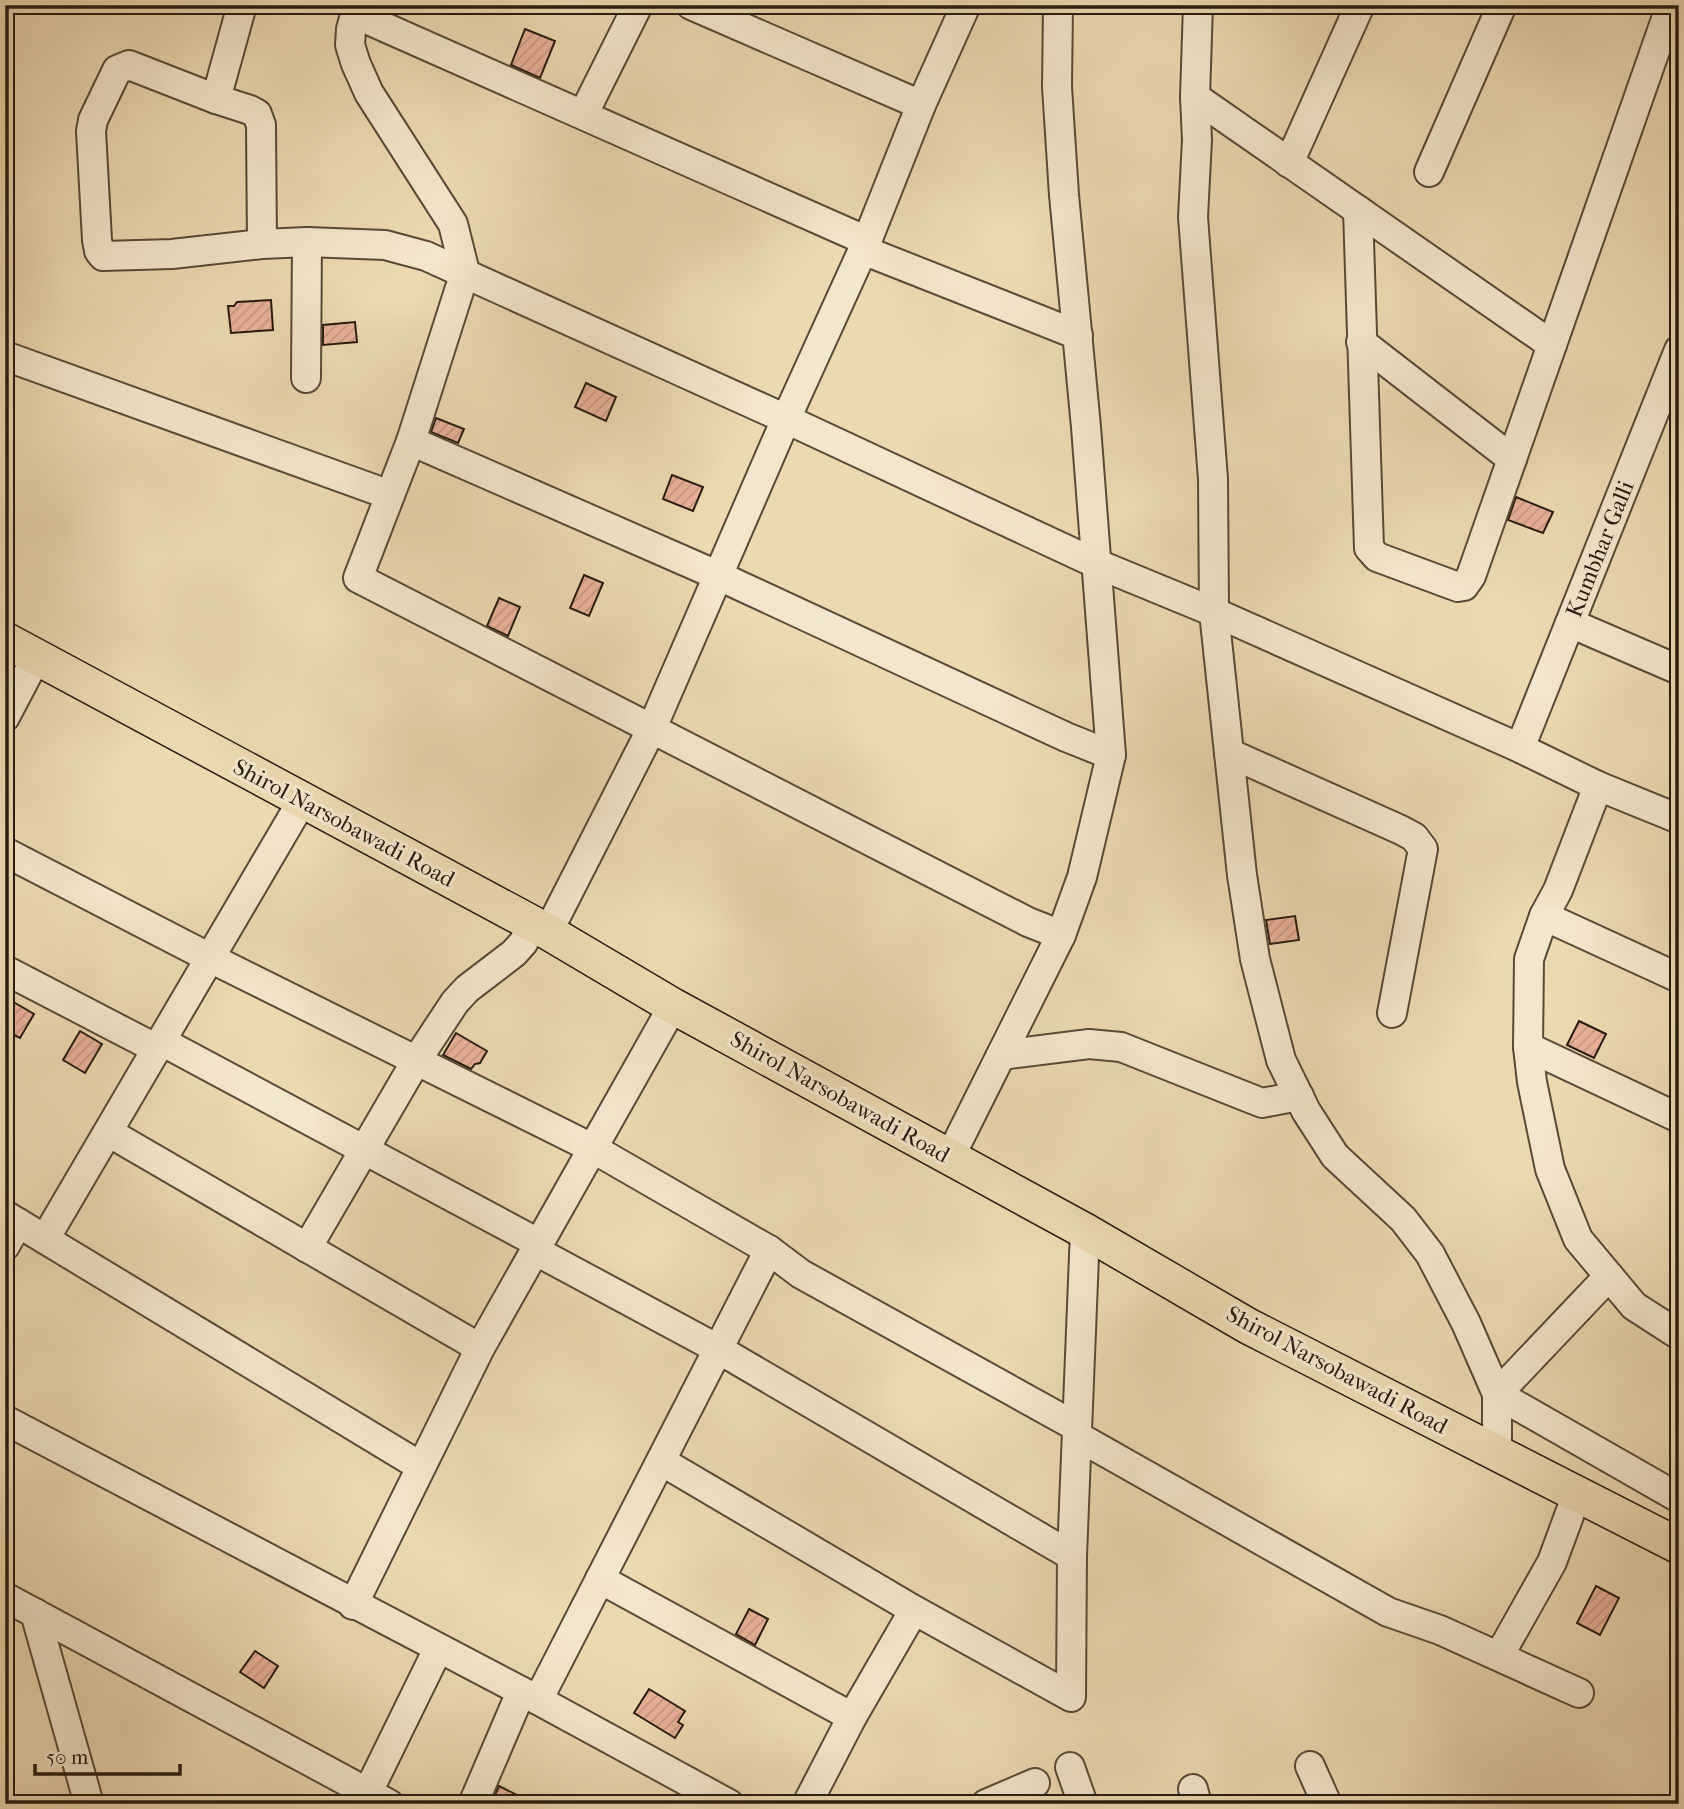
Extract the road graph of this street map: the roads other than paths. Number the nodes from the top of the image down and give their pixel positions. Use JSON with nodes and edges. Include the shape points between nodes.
{"nodes":[{"id":1,"x":242,"y":5,"type":"edge"},
{"id":2,"x":638,"y":5,"type":"edge"},
{"id":3,"x":691,"y":5,"type":"edge"},
{"id":4,"x":966,"y":5,"type":"edge"},
{"id":5,"x":1058,"y":5,"type":"edge"},
{"id":6,"x":1198,"y":5,"type":"edge"},
{"id":7,"x":1360,"y":5,"type":"edge"},
{"id":8,"x":1502,"y":5,"type":"edge"},
{"id":9,"x":1671,"y":5,"type":"edge"},
{"id":10,"x":356,"y":10,"type":"edge"},
{"id":11,"x":1195,"y":97,"type":"junction"},
{"id":12,"x":216,"y":99,"type":"junction"},
{"id":13,"x":920,"y":105,"type":"junction"},
{"id":14,"x":584,"y":113,"type":"junction"},
{"id":15,"x":1289,"y":163,"type":"junction"},
{"id":16,"x":1429,"y":172,"type":"dead end"},
{"id":17,"x":1358,"y":210,"type":"junction"},
{"id":18,"x":306,"y":242,"type":"junction"},
{"id":19,"x":262,"y":244,"type":"junction"},
{"id":20,"x":865,"y":245,"type":"junction"},
{"id":21,"x":465,"y":272,"type":"junction"},
{"id":22,"x":1078,"y":335,"type":"junction"},
{"id":23,"x":1361,"y":342,"type":"junction"},
{"id":24,"x":1552,"y":345,"type":"junction"},
{"id":25,"x":1679,"y":350,"type":"edge"},
{"id":26,"x":5,"y":356,"type":"edge"},
{"id":27,"x":306,"y":378,"type":"dead end"},
{"id":28,"x":786,"y":419,"type":"junction"},
{"id":29,"x":411,"y":441,"type":"junction"},
{"id":30,"x":1512,"y":459,"type":"junction"},
{"id":31,"x":390,"y":495,"type":"junction"},
{"id":32,"x":1095,"y":563,"type":"junction"},
{"id":33,"x":719,"y":576,"type":"junction"},
{"id":34,"x":1214,"y":612,"type":"junction"},
{"id":35,"x":1570,"y":623,"type":"junction"},
{"id":36,"x":5,"y":640,"type":"edge"},
{"id":37,"x":37,"y":656,"type":"junction"},
{"id":38,"x":1679,"y":670,"type":"edge"},
{"id":39,"x":5,"y":717,"type":"edge"},
{"id":40,"x":652,"y":728,"type":"junction"},
{"id":41,"x":1520,"y":748,"type":"junction"},
{"id":42,"x":1229,"y":753,"type":"junction"},
{"id":43,"x":1111,"y":755,"type":"junction"},
{"id":44,"x":1598,"y":786,"type":"junction"},
{"id":45,"x":302,"y":801,"type":"junction"},
{"id":46,"x":1679,"y":820,"type":"edge"},
{"id":47,"x":5,"y":852,"type":"edge"},
{"id":48,"x":1544,"y":916,"type":"junction"},
{"id":49,"x":540,"y":928,"type":"junction"},
{"id":50,"x":1061,"y":935,"type":"junction"},
{"id":51,"x":210,"y":958,"type":"junction"},
{"id":52,"x":5,"y":970,"type":"edge"},
{"id":53,"x":1679,"y":978,"type":"edge"},
{"id":54,"x":673,"y":1006,"type":"junction"},
{"id":55,"x":1392,"y":1013,"type":"dead end"},
{"id":56,"x":159,"y":1045,"type":"junction"},
{"id":57,"x":1528,"y":1047,"type":"junction"},
{"id":58,"x":1001,"y":1055,"type":"junction"},
{"id":59,"x":416,"y":1061,"type":"junction"},
{"id":60,"x":1298,"y":1096,"type":"junction"},
{"id":61,"x":1679,"y":1118,"type":"edge"},
{"id":62,"x":108,"y":1132,"type":"junction"},
{"id":63,"x":592,"y":1148,"type":"junction"},
{"id":64,"x":364,"y":1151,"type":"junction"},
{"id":65,"x":950,"y":1157,"type":"junction"},
{"id":66,"x":10,"y":1228,"type":"edge"},
{"id":67,"x":1085,"y":1231,"type":"junction"},
{"id":68,"x":45,"y":1239,"type":"junction"},
{"id":69,"x":307,"y":1248,"type":"junction"},
{"id":70,"x":538,"y":1248,"type":"junction"},
{"id":71,"x":769,"y":1250,"type":"junction"},
{"id":72,"x":1609,"y":1276,"type":"junction"},
{"id":73,"x":1679,"y":1335,"type":"edge"},
{"id":74,"x":480,"y":1348,"type":"junction"},
{"id":75,"x":718,"y":1349,"type":"junction"},
{"id":76,"x":1497,"y":1394,"type":"junction"},
{"id":77,"x":5,"y":1420,"type":"edge"},
{"id":78,"x":1077,"y":1432,"type":"junction"},
{"id":79,"x":1497,"y":1453,"type":"junction"},
{"id":80,"x":661,"y":1461,"type":"junction"},
{"id":81,"x":420,"y":1466,"type":"junction"},
{"id":82,"x":1577,"y":1494,"type":"junction"},
{"id":83,"x":1679,"y":1499,"type":"edge"},
{"id":84,"x":1679,"y":1546,"type":"edge"},
{"id":85,"x":1072,"y":1556,"type":"junction"},
{"id":86,"x":600,"y":1579,"type":"junction"},
{"id":87,"x":5,"y":1597,"type":"edge"},
{"id":88,"x":353,"y":1605,"type":"junction"},
{"id":89,"x":914,"y":1610,"type":"junction"},
{"id":90,"x":35,"y":1613,"type":"junction"},
{"id":91,"x":438,"y":1649,"type":"junction"},
{"id":92,"x":1499,"y":1656,"type":"junction"},
{"id":93,"x":1579,"y":1693,"type":"dead end"},
{"id":94,"x":529,"y":1696,"type":"junction"},
{"id":95,"x":852,"y":1717,"type":"junction"},
{"id":96,"x":1310,"y":1766,"type":"dead end"},
{"id":97,"x":1070,"y":1767,"type":"dead end"},
{"id":98,"x":1035,"y":1783,"type":"dead end"},
{"id":99,"x":379,"y":1798,"type":"edge"},
{"id":100,"x":89,"y":1804,"type":"edge"},
{"id":101,"x":473,"y":1804,"type":"edge"},
{"id":102,"x":729,"y":1804,"type":"edge"},
{"id":103,"x":807,"y":1804,"type":"edge"},
{"id":104,"x":986,"y":1804,"type":"edge"},
{"id":105,"x":1083,"y":1804,"type":"edge"},
{"id":106,"x":1327,"y":1804,"type":"edge"}],
"edges":[{"from":1,"to":12,"type":"street"},
{"from":2,"to":14,"type":"street"},
{"from":3,"to":13,"type":"street"},
{"from":4,"to":13,"type":"street"},
{"from":5,"to":22,"type":"street","via":[[1057,87]]},
{"from":6,"to":11,"type":"street"},
{"from":7,"to":15,"type":"street"},
{"from":8,"to":16,"type":"street"},
{"from":9,"to":24,"type":"street"},
{"from":10,"to":14,"type":"street"},
{"from":10,"to":21,"type":"street","via":[[350,45],[365,83],[453,224]]},
{"from":11,"to":15,"type":"street"},
{"from":11,"to":34,"type":"street","via":[[1193,217],[1213,479]]},
{"from":12,"to":19,"type":"street","via":[[257,114],[261,125]]},
{"from":12,"to":19,"type":"street","via":[[129,65],[117,70],[91,131],[99,251],[103,256],[135,256]]},
{"from":13,"to":20,"type":"street"},
{"from":14,"to":20,"type":"street"},
{"from":15,"to":17,"type":"street"},
{"from":17,"to":23,"type":"street"},
{"from":17,"to":24,"type":"street"},
{"from":18,"to":19,"type":"street"},
{"from":18,"to":21,"type":"street","via":[[385,245]]},
{"from":18,"to":27,"type":"street"},
{"from":20,"to":22,"type":"street"},
{"from":20,"to":28,"type":"street"},
{"from":21,"to":28,"type":"street"},
{"from":21,"to":29,"type":"street"},
{"from":22,"to":32,"type":"street"},
{"from":23,"to":30,"type":"street"},
{"from":23,"to":30,"type":"street","via":[[1372,554],[1464,586]]},
{"from":24,"to":30,"type":"street"},
{"from":25,"to":35,"type":"street","name":"Kumbhar Galli"},
{"from":26,"to":31,"type":"street"},
{"from":28,"to":32,"type":"street"},
{"from":28,"to":33,"type":"street"},
{"from":29,"to":31,"type":"street"},
{"from":29,"to":33,"type":"street"},
{"from":31,"to":40,"type":"street","via":[[358,578]]},
{"from":32,"to":34,"type":"street"},
{"from":32,"to":43,"type":"street"},
{"from":33,"to":40,"type":"street"},
{"from":33,"to":43,"type":"street"},
{"from":34,"to":41,"type":"street"},
{"from":34,"to":42,"type":"street"},
{"from":35,"to":38,"type":"street"},
{"from":35,"to":41,"type":"street","name":"Kumbhar Galli"},
{"from":36,"to":37,"type":"main road","name":"Shirol Narsobawadi Road"},
{"from":37,"to":39,"type":"street"},
{"from":37,"to":45,"type":"main road","name":"Shirol Narsobawadi Road"},
{"from":40,"to":49,"type":"street"},
{"from":40,"to":50,"type":"street"},
{"from":41,"to":44,"type":"street"},
{"from":42,"to":55,"type":"street","via":[[1419,842],[1423,849]]},
{"from":42,"to":60,"type":"street","via":[[1255,960],[1281,1060]]},
{"from":43,"to":50,"type":"street","via":[[1082,877]]},
{"from":44,"to":46,"type":"street"},
{"from":44,"to":48,"type":"street"},
{"from":45,"to":49,"type":"main road","name":"Shirol Narsobawadi Road"},
{"from":45,"to":51,"type":"street"},
{"from":47,"to":51,"type":"street"},
{"from":48,"to":53,"type":"street"},
{"from":48,"to":57,"type":"street","via":[[1529,959]]},
{"from":49,"to":54,"type":"main road","name":"Shirol Narsobawadi Road"},
{"from":49,"to":59,"type":"street","via":[[467,989]]},
{"from":50,"to":58,"type":"street"},
{"from":51,"to":56,"type":"street"},
{"from":51,"to":59,"type":"street"},
{"from":52,"to":56,"type":"street"},
{"from":54,"to":63,"type":"street"},
{"from":54,"to":65,"type":"main road","name":"Shirol Narsobawadi Road"},
{"from":56,"to":62,"type":"street"},
{"from":56,"to":64,"type":"street"},
{"from":57,"to":61,"type":"street"},
{"from":57,"to":72,"type":"street","via":[[1550,1169],[1578,1239]]},
{"from":58,"to":60,"type":"street","via":[[1089,1044],[1121,1047],[1262,1103]]},
{"from":58,"to":65,"type":"street"},
{"from":59,"to":63,"type":"street"},
{"from":59,"to":64,"type":"street"},
{"from":60,"to":76,"type":"street","via":[[1335,1156],[1403,1220],[1430,1254]]},
{"from":62,"to":68,"type":"street"},
{"from":62,"to":69,"type":"street"},
{"from":63,"to":70,"type":"street"},
{"from":63,"to":71,"type":"street"},
{"from":64,"to":69,"type":"street"},
{"from":64,"to":70,"type":"street"},
{"from":65,"to":67,"type":"main road","name":"Shirol Narsobawadi Road"},
{"from":66,"to":68,"type":"street"},
{"from":67,"to":78,"type":"street"},
{"from":67,"to":79,"type":"main road","name":"Shirol Narsobawadi Road","via":[[1248,1326]]},
{"from":68,"to":81,"type":"street"},
{"from":69,"to":74,"type":"street"},
{"from":70,"to":74,"type":"street"},
{"from":70,"to":75,"type":"street"},
{"from":71,"to":75,"type":"street"},
{"from":71,"to":78,"type":"street","via":[[801,1274]]},
{"from":72,"to":73,"type":"street","via":[[1634,1306]]},
{"from":72,"to":76,"type":"street"},
{"from":74,"to":81,"type":"street"},
{"from":75,"to":80,"type":"street"},
{"from":75,"to":85,"type":"street"},
{"from":76,"to":79,"type":"street"},
{"from":76,"to":83,"type":"street"},
{"from":77,"to":88,"type":"street"},
{"from":78,"to":85,"type":"street"},
{"from":78,"to":92,"type":"street","via":[[1388,1612]]},
{"from":79,"to":82,"type":"main road","name":"Shirol Narsobawadi Road"},
{"from":80,"to":86,"type":"street"},
{"from":80,"to":89,"type":"street"},
{"from":81,"to":88,"type":"street"},
{"from":82,"to":84,"type":"main road","name":"Shirol Narsobawadi Road"},
{"from":82,"to":92,"type":"street","via":[[1552,1562]]},
{"from":85,"to":89,"type":"street","via":[[1071,1697]]},
{"from":86,"to":94,"type":"street"},
{"from":86,"to":95,"type":"street"},
{"from":87,"to":90,"type":"street"},
{"from":88,"to":91,"type":"street"},
{"from":89,"to":95,"type":"street"},
{"from":90,"to":99,"type":"street"},
{"from":90,"to":100,"type":"street"},
{"from":91,"to":94,"type":"street"},
{"from":91,"to":99,"type":"street"},
{"from":92,"to":93,"type":"street"},
{"from":94,"to":101,"type":"street"},
{"from":94,"to":102,"type":"street"},
{"from":95,"to":103,"type":"street"},
{"from":96,"to":106,"type":"street"},
{"from":97,"to":105,"type":"street"},
{"from":98,"to":104,"type":"street"}]}
